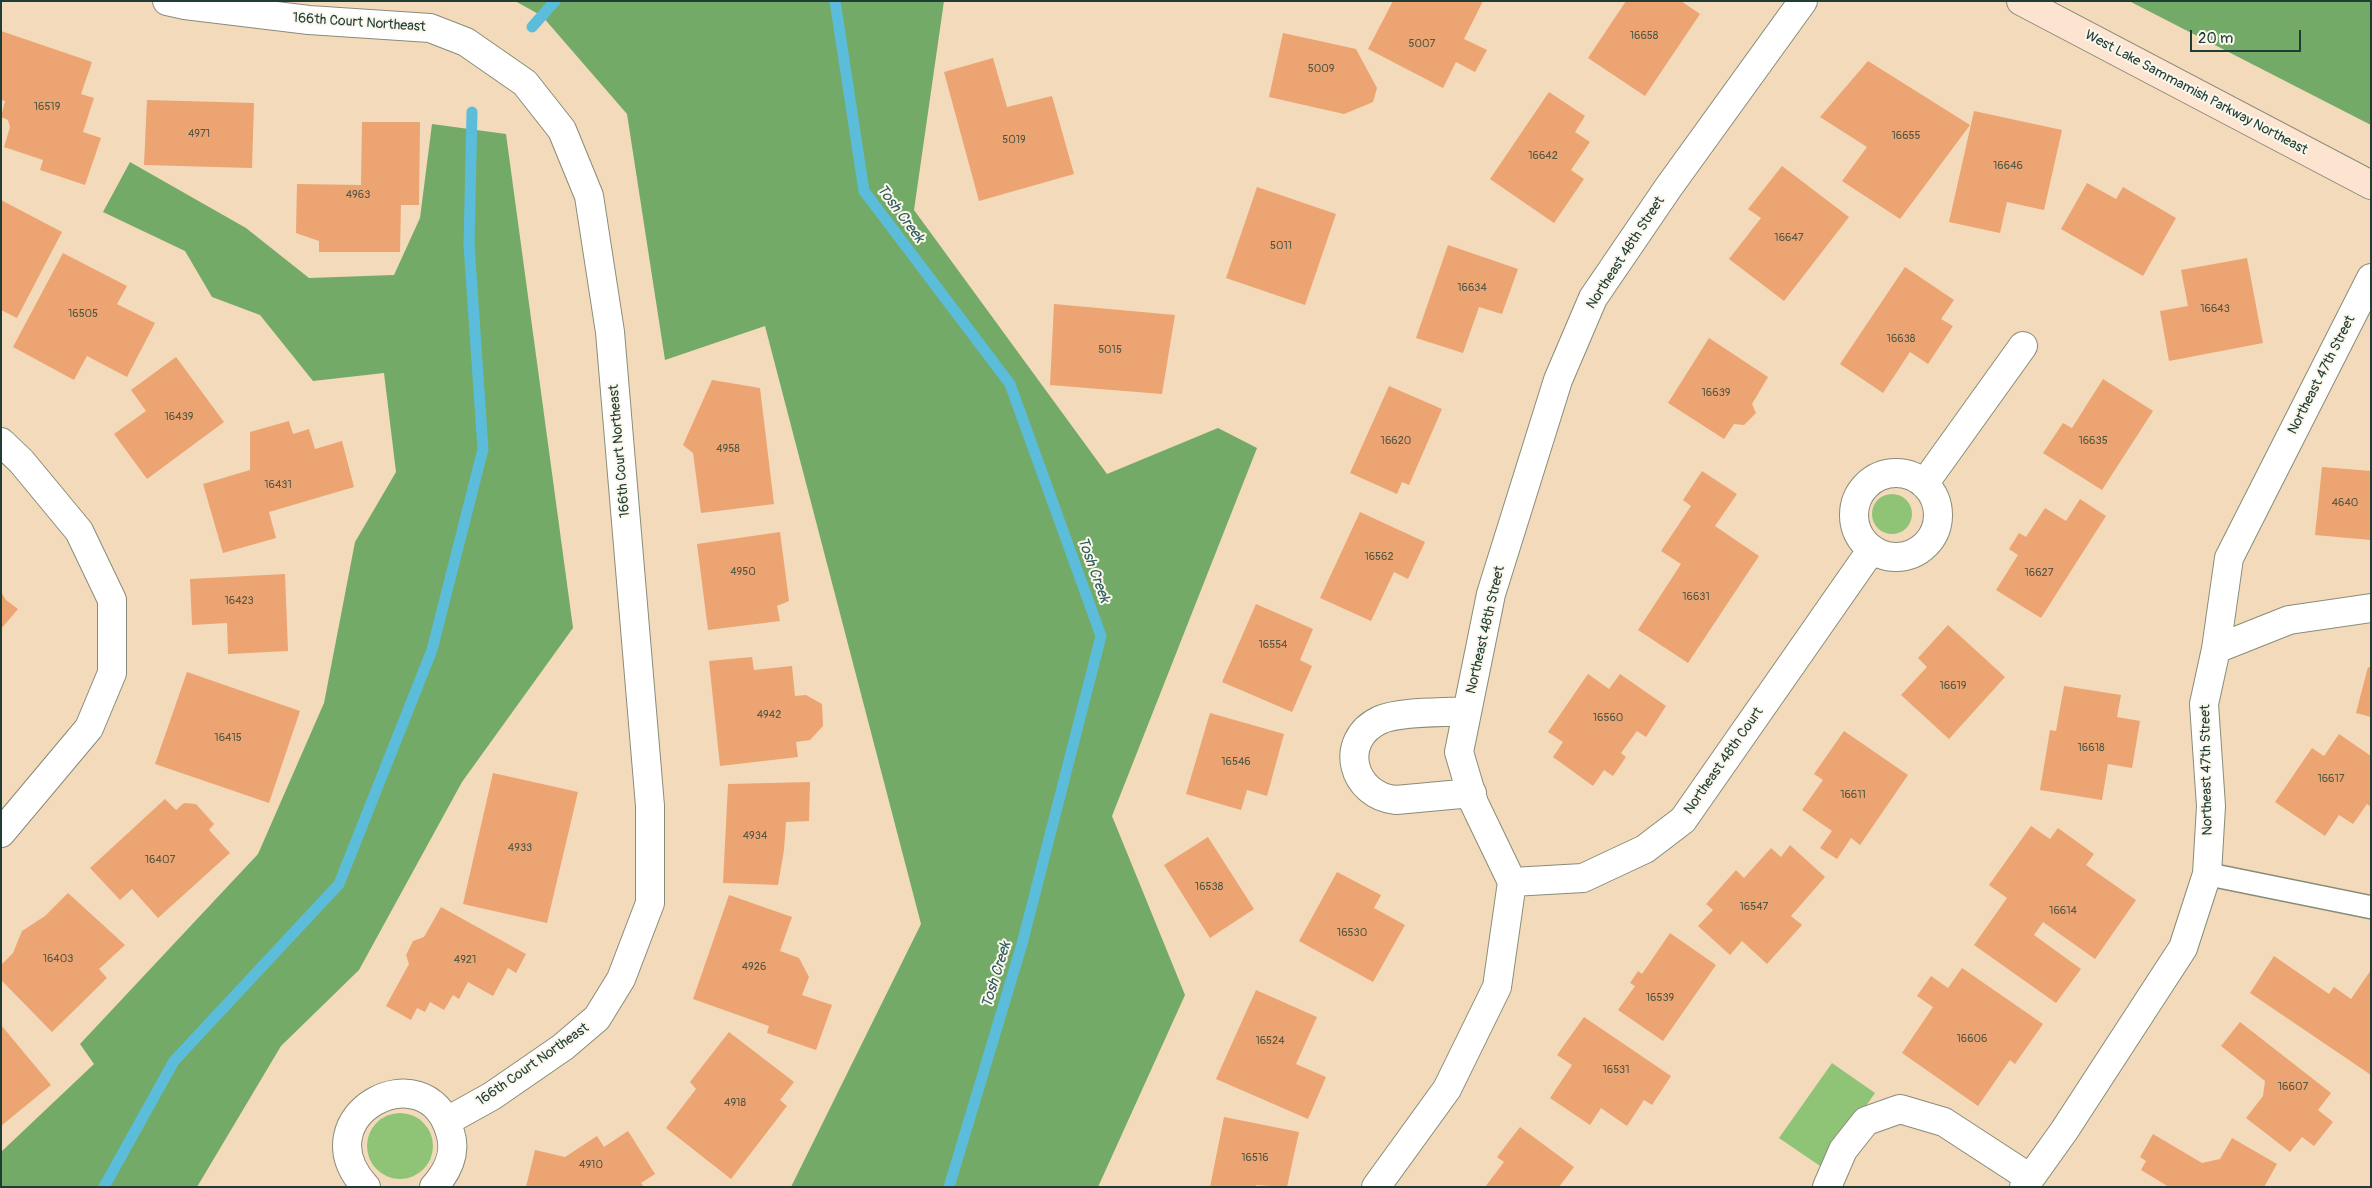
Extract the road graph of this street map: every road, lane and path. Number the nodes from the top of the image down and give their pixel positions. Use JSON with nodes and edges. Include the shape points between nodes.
{"nodes":[{"id":1,"x":167,"y":1,"type":"edge"},
{"id":2,"x":1803,"y":1,"type":"edge"},
{"id":3,"x":2021,"y":1,"type":"edge"},
{"id":4,"x":2371,"y":185,"type":"edge"},
{"id":5,"x":2371,"y":278,"type":"edge"},
{"id":6,"x":2023,"y":346,"type":"dead end"},
{"id":7,"x":1,"y":442,"type":"edge"},
{"id":8,"x":1924,"y":484,"type":"junction"},
{"id":9,"x":1872,"y":549,"type":"junction"},
{"id":10,"x":2371,"y":608,"type":"edge"},
{"id":11,"x":2216,"y":650,"type":"junction"},
{"id":12,"x":1467,"y":711,"type":"junction"},
{"id":13,"x":1472,"y":794,"type":"junction"},
{"id":14,"x":1,"y":833,"type":"edge"},
{"id":15,"x":2207,"y":874,"type":"junction"},
{"id":16,"x":1512,"y":882,"type":"junction"},
{"id":17,"x":2370,"y":908,"type":"edge"},
{"id":18,"x":447,"y":1122,"type":"junction"},
{"id":19,"x":2027,"y":1183,"type":"edge"},
{"id":20,"x":366,"y":1187,"type":"edge"},
{"id":21,"x":434,"y":1187,"type":"edge"},
{"id":22,"x":1376,"y":1187,"type":"edge"},
{"id":23,"x":1827,"y":1187,"type":"edge"}],
"edges":[{"from":1,"to":18,"type":"street","name":"166th Court Northeast","via":[[308,20],[430,28],[466,42],[525,83],[562,130],[589,196],[612,352],[650,806],[650,904],[621,979],[598,1018],[492,1096]]},
{"from":2,"to":12,"type":"street","name":"Northeast 48th Street","via":[[1668,188],[1594,298],[1558,380],[1491,594]]},
{"from":3,"to":4,"type":"main road","name":"West Lake Sammamish Parkway Northeast"},
{"from":5,"to":11,"type":"street","name":"Northeast 47th Street","via":[[2229,558]]},
{"from":6,"to":8,"type":"street"},
{"from":7,"to":14,"type":"street","via":[[21,461],[79,531],[112,600],[112,673],[89,728]]},
{"from":8,"to":9,"type":"street","via":[[1933,495],[1938,514],[1934,534],[1926,545],[1903,557],[1889,557]]},
{"from":8,"to":9,"type":"street","via":[[1912,476],[1898,473],[1884,475],[1862,492],[1855,505],[1854,519],[1858,533]]},
{"from":9,"to":16,"type":"street","name":"Northeast 48th Court","via":[[1683,820],[1645,849],[1583,878]]},
{"from":10,"to":11,"type":"street","via":[[2289,620]]},
{"from":11,"to":15,"type":"street","name":"Northeast 47th Street","via":[[2204,704],[2211,806]]},
{"from":12,"to":13,"type":"street","name":"Northeast 48th Street","via":[[1459,752]]},
{"from":12,"to":13,"type":"street","name":"Northeast 48th Street","via":[[1381,719],[1360,737],[1354,763],[1364,786],[1384,799]]},
{"from":13,"to":16,"type":"street","name":"Northeast 48th Street"},
{"from":15,"to":17,"type":"lane"},
{"from":15,"to":19,"type":"street","name":"Northeast 47th Street","via":[[2183,948]]},
{"from":16,"to":22,"type":"street","via":[[1497,987],[1447,1089]]},
{"from":18,"to":20,"type":"street","via":[[436,1107],[406,1093],[389,1094],[360,1111],[351,1125],[347,1141],[348,1158],[354,1174]]},
{"from":18,"to":21,"type":"street","via":[[452,1139],[452,1157],[445,1174]]},
{"from":19,"to":23,"type":"street","via":[[1944,1122],[1900,1109],[1866,1121],[1843,1150]]}]}
